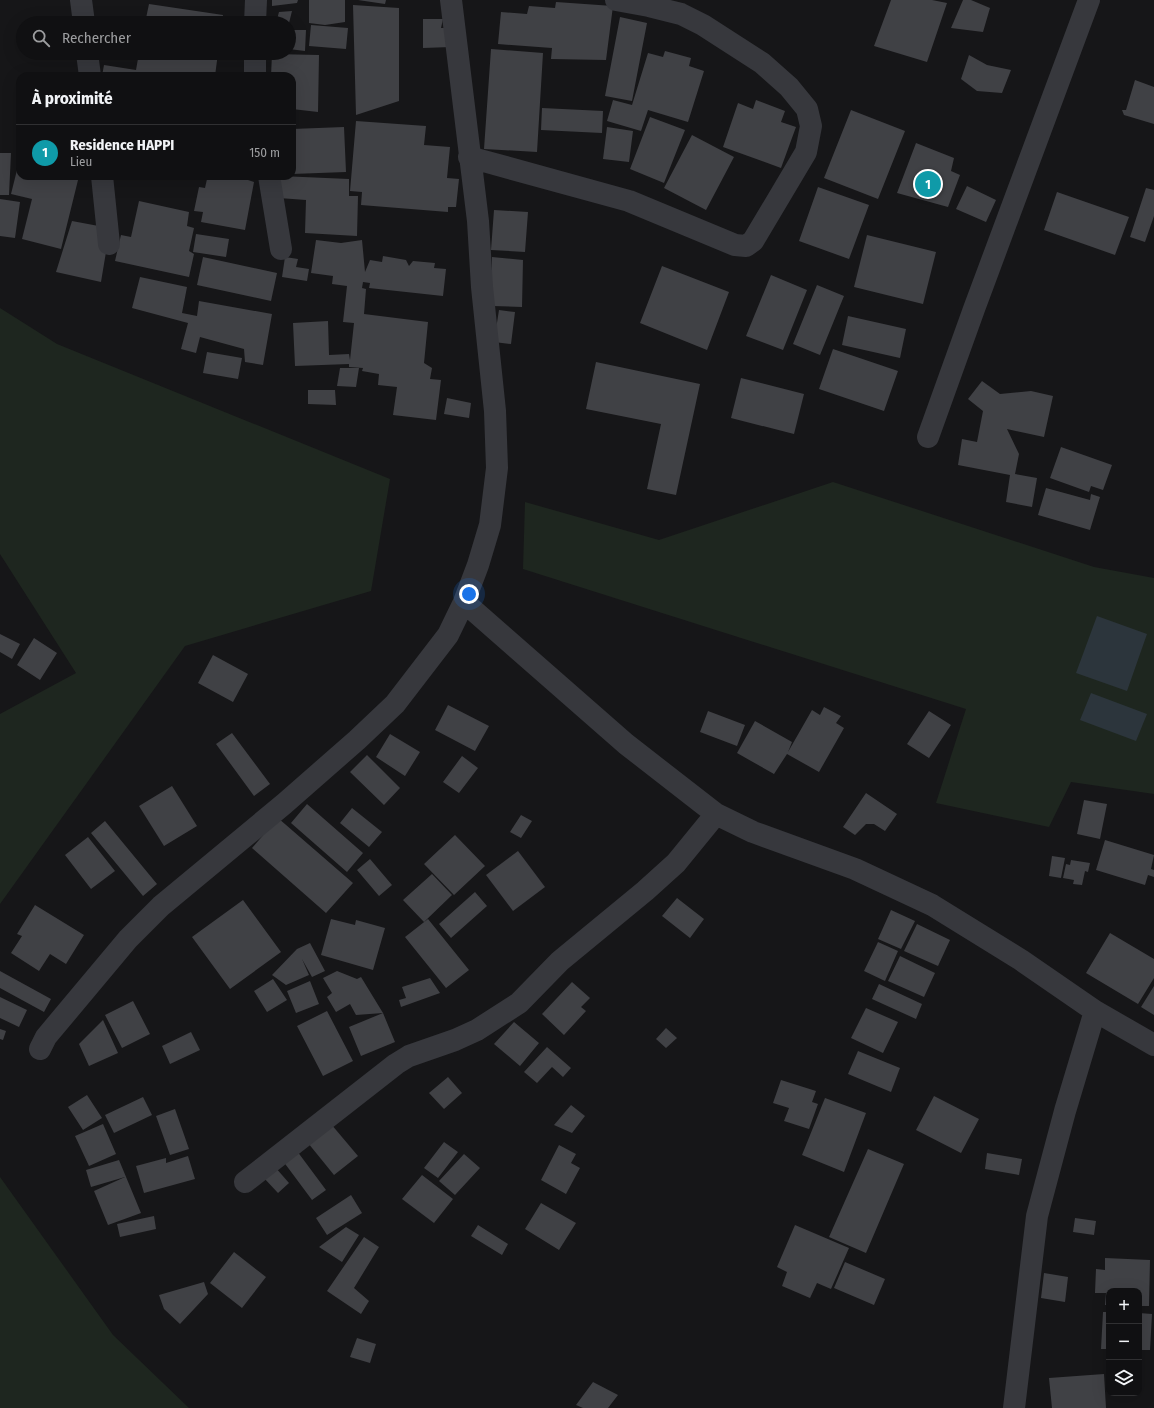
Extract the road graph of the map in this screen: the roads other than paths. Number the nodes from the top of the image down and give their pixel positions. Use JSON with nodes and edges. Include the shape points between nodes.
{"nodes":[{"id":1,"x":81,"y":0,"type":"edge"},
{"id":2,"x":256,"y":0,"type":"edge"},
{"id":3,"x":451,"y":0,"type":"edge"},
{"id":4,"x":616,"y":0,"type":"edge"},
{"id":5,"x":1089,"y":0,"type":"edge"},
{"id":6,"x":83,"y":16,"type":"edge"},
{"id":7,"x":255,"y":16,"type":"edge"},
{"id":8,"x":88,"y":60,"type":"edge"},
{"id":9,"x":255,"y":60,"type":"edge"},
{"id":10,"x":89,"y":72,"type":"edge"},
{"id":11,"x":255,"y":72,"type":"edge"},
{"id":12,"x":469,"y":157,"type":"junction"},
{"id":13,"x":102,"y":180,"type":"edge"},
{"id":14,"x":270,"y":180,"type":"edge"},
{"id":15,"x":109,"y":244,"type":"dead end"},
{"id":16,"x":281,"y":249,"type":"dead end"},
{"id":17,"x":928,"y":437,"type":"dead end"},
{"id":18,"x":464,"y":602,"type":"junction"},
{"id":19,"x":716,"y":814,"type":"junction"},
{"id":20,"x":1095,"y":1011,"type":"junction"},
{"id":21,"x":1154,"y":1045,"type":"edge"},
{"id":22,"x":40,"y":1049,"type":"dead end"},
{"id":23,"x":245,"y":1182,"type":"dead end"},
{"id":24,"x":1014,"y":1408,"type":"edge"}],
"edges":[{"from":1,"to":6,"type":"street"},
{"from":2,"to":7,"type":"street"},
{"from":3,"to":12,"type":"street"},
{"from":4,"to":12,"type":"street","via":[[681,14],[703,25],[762,63],[789,87],[808,109],[811,126],[806,152],[753,241],[746,246],[735,245],[629,201]]},
{"from":5,"to":17,"type":"street"},
{"from":8,"to":10,"type":"street"},
{"from":9,"to":11,"type":"street"},
{"from":12,"to":18,"type":"street","via":[[478,220],[495,411],[497,468],[490,525]]},
{"from":13,"to":15,"type":"street"},
{"from":14,"to":16,"type":"street"},
{"from":18,"to":19,"type":"street","via":[[626,744]]},
{"from":18,"to":22,"type":"street","via":[[448,635],[395,704],[284,804],[161,906],[124,944],[46,1037]]},
{"from":19,"to":20,"type":"street","via":[[753,832],[855,869],[932,905],[1021,960]]},
{"from":19,"to":23,"type":"street","via":[[676,863],[560,961],[519,1003],[477,1030],[409,1056],[396,1064]]},
{"from":20,"to":21,"type":"street"},
{"from":20,"to":24,"type":"street","via":[[1037,1216]]}]}
